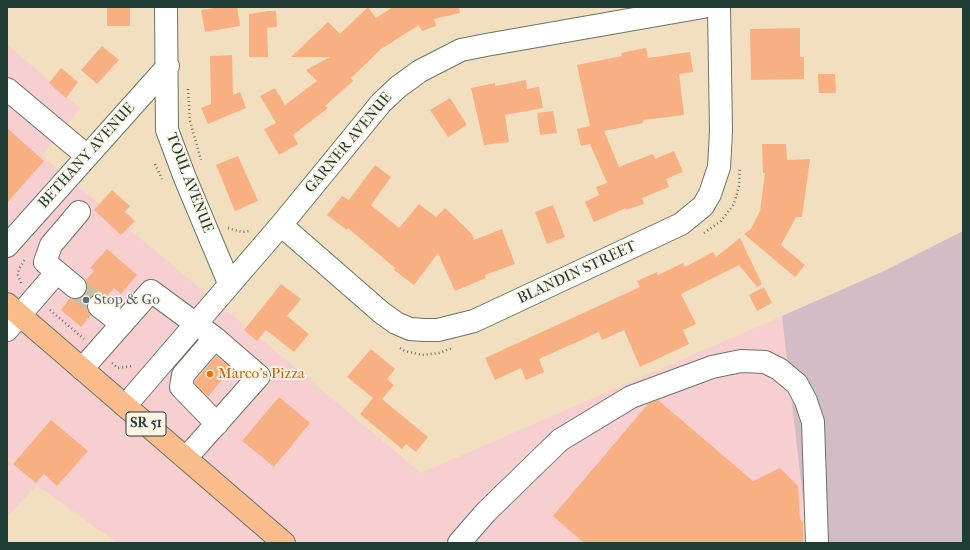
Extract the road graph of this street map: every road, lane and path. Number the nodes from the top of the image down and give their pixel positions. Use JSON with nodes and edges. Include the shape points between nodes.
{"nodes":[{"id":1,"x":166,"y":7,"type":"edge"},
{"id":2,"x":703,"y":7,"type":"edge"},
{"id":3,"x":719,"y":7,"type":"edge"},
{"id":4,"x":168,"y":66,"type":"junction"},
{"id":5,"x":188,"y":83,"type":"dead end"},
{"id":6,"x":7,"y":89,"type":"edge"},
{"id":7,"x":87,"y":156,"type":"junction"},
{"id":8,"x":203,"y":164,"type":"dead end"},
{"id":9,"x":47,"y":201,"type":"junction"},
{"id":10,"x":224,"y":224,"type":"dead end"},
{"id":11,"x":280,"y":225,"type":"junction"},
{"id":12,"x":254,"y":228,"type":"dead end"},
{"id":13,"x":7,"y":246,"type":"edge"},
{"id":14,"x":57,"y":272,"type":"junction"},
{"id":15,"x":230,"y":283,"type":"junction"},
{"id":16,"x":75,"y":287,"type":"tunnel mouth"},
{"id":17,"x":99,"y":306,"type":"tunnel mouth"},
{"id":18,"x":11,"y":317,"type":"edge"},
{"id":19,"x":197,"y":323,"type":"junction"},
{"id":20,"x":122,"y":324,"type":"junction"},
{"id":21,"x":215,"y":338,"type":"junction"},
{"id":22,"x":82,"y":369,"type":"junction"},
{"id":23,"x":125,"y":406,"type":"junction"},
{"id":24,"x":217,"y":424,"type":"junction"},
{"id":25,"x":186,"y":458,"type":"junction"},
{"id":26,"x":284,"y":543,"type":"edge"},
{"id":27,"x":459,"y":543,"type":"edge"},
{"id":28,"x":817,"y":543,"type":"edge"}],
"edges":[{"from":1,"to":4,"type":"street","name":"TOUL AVENUE"},
{"from":2,"to":11,"type":"street","name":"GARNER AVENUE","via":[[508,40],[461,50],[446,57],[420,71],[380,103]]},
{"from":3,"to":11,"type":"street","name":"BLANDIN STREET","via":[[719,167],[703,206],[681,224],[474,321],[438,330],[410,329],[382,314]]},
{"from":4,"to":7,"type":"street","name":"BETHANY AVENUE"},
{"from":4,"to":15,"type":"street","name":"TOUL AVENUE","via":[[167,130]]},
{"from":5,"to":8,"type":"path","via":[[190,121]]},
{"from":6,"to":7,"type":"street"},
{"from":7,"to":9,"type":"street","name":"BETHANY AVENUE"},
{"from":9,"to":13,"type":"street","name":"BETHANY AVENUE"},
{"from":9,"to":14,"type":"street","via":[[75,217],[51,245],[45,262]]},
{"from":10,"to":12,"type":"path","via":[[242,232]]},
{"from":11,"to":15,"type":"street","name":"GARNER AVENUE"},
{"from":14,"to":16,"type":"street"},
{"from":14,"to":18,"type":"street"},
{"from":15,"to":19,"type":"street","name":"GARNER AVENUE"},
{"from":17,"to":20,"type":"street"},
{"from":18,"to":22,"type":"main road","number":"SR 51"},
{"from":19,"to":20,"type":"street","via":[[151,291]]},
{"from":19,"to":21,"type":"street"},
{"from":19,"to":23,"type":"street","name":"GARNER AVENUE"},
{"from":20,"to":22,"type":"street"},
{"from":21,"to":24,"type":"street","via":[[183,375],[181,387]]},
{"from":21,"to":24,"type":"street","via":[[259,376]]},
{"from":22,"to":23,"type":"main road","number":"SR 51"},
{"from":23,"to":25,"type":"main road","number":"SR 51"},
{"from":24,"to":25,"type":"street"},
{"from":25,"to":26,"type":"main road","number":"SR 51"},
{"from":27,"to":28,"type":"street","via":[[486,512],[566,436],[631,397],[712,367],[741,361],[765,362],[779,369],[797,384],[806,401],[813,422]]}]}
